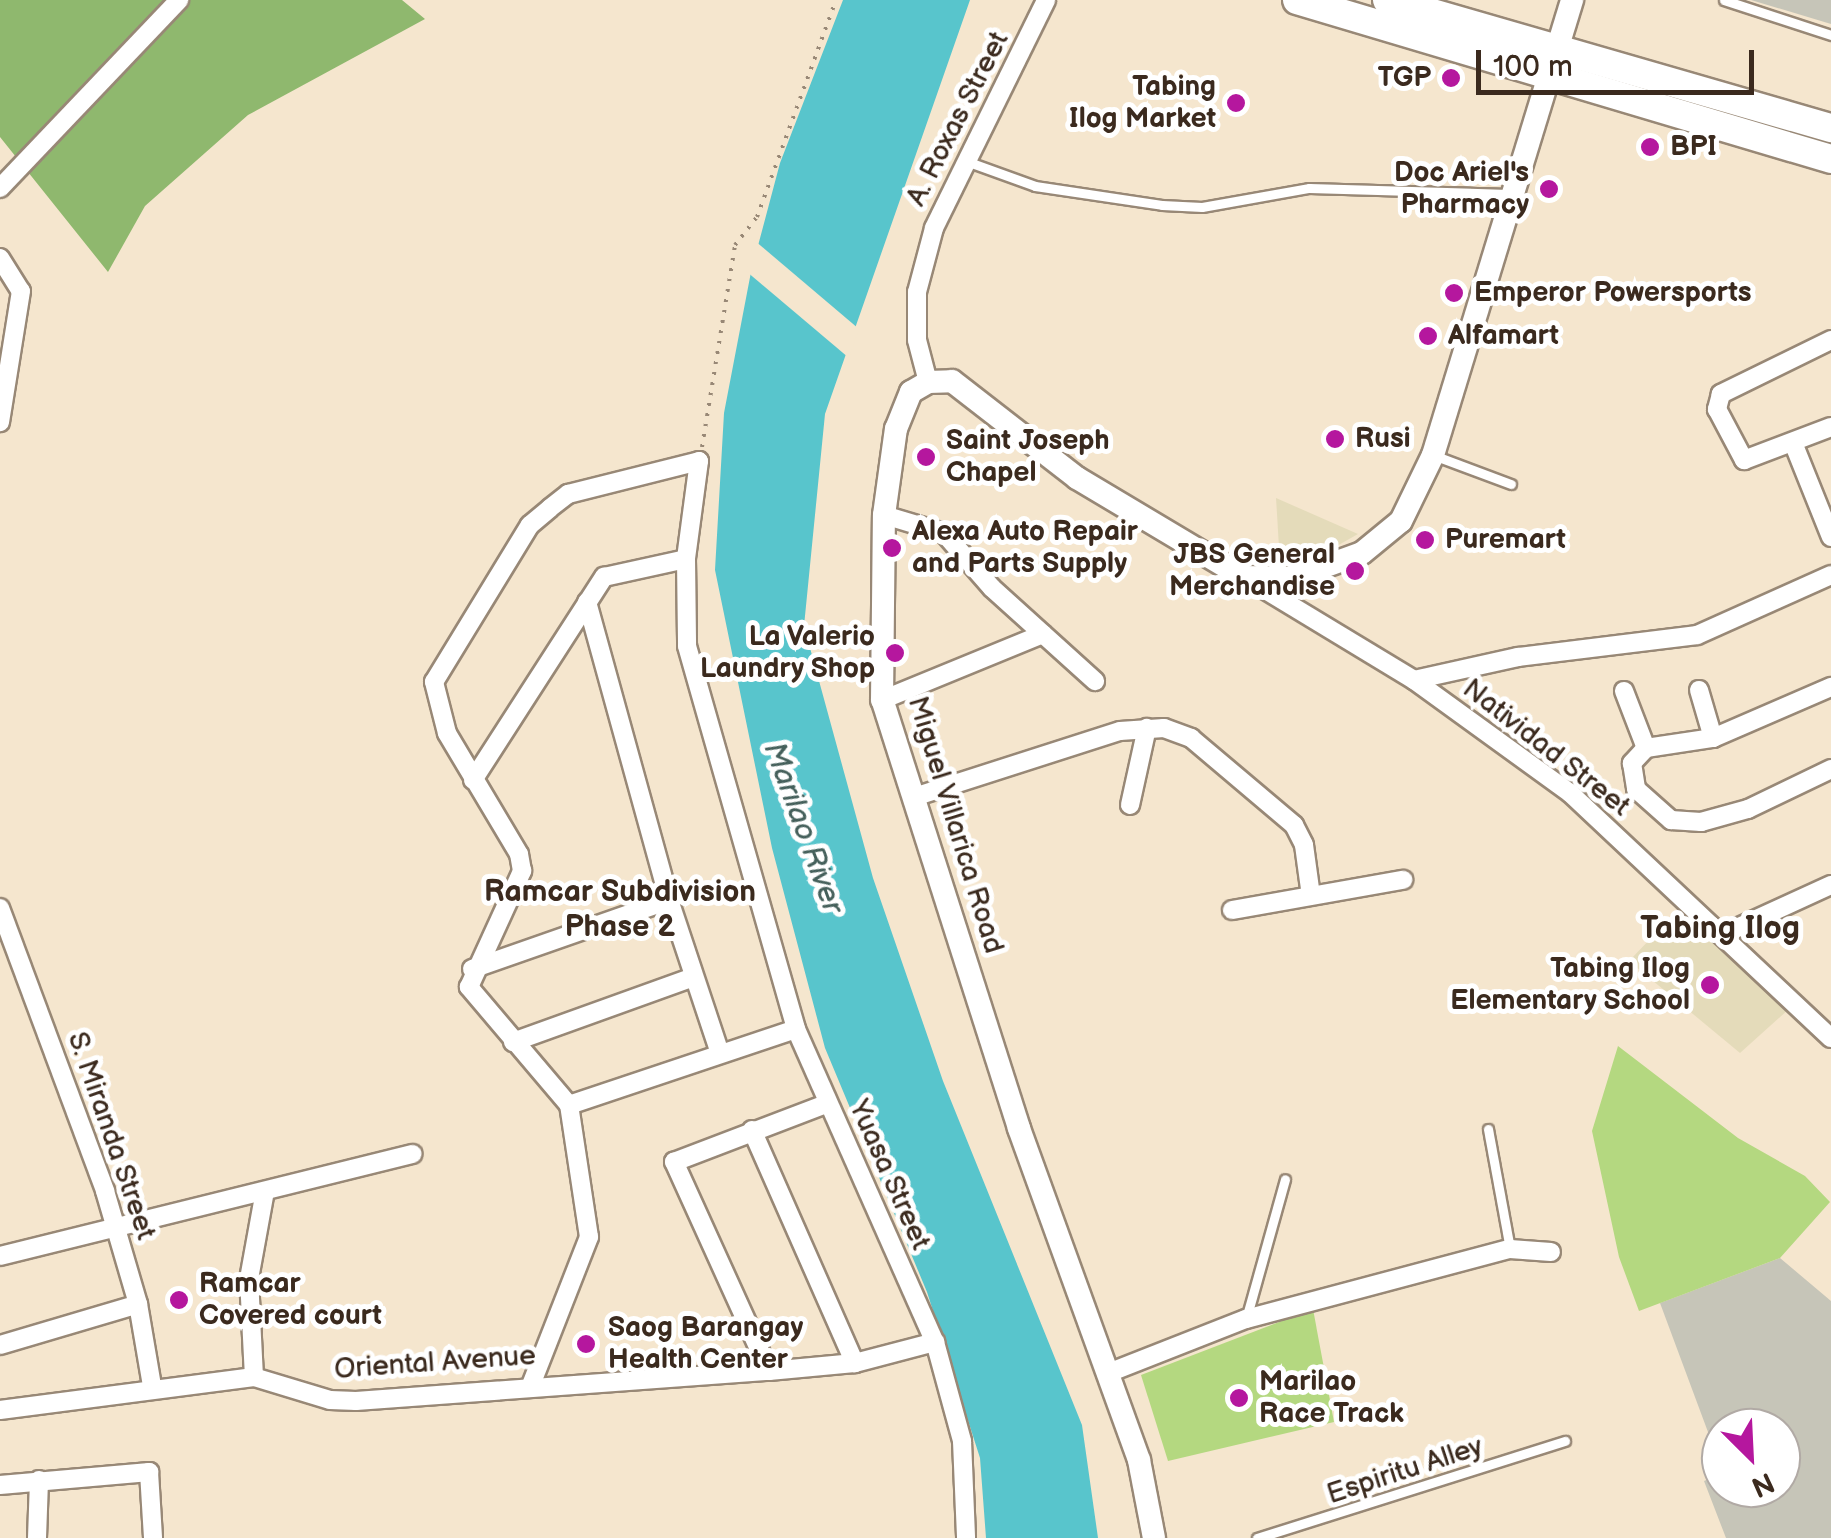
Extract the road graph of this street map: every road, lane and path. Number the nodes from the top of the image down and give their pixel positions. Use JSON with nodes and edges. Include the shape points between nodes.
{"nodes":[{"id":1,"x":179,"y":0,"type":"edge"},
{"id":2,"x":836,"y":0,"type":"edge"},
{"id":3,"x":1046,"y":0,"type":"edge"},
{"id":4,"x":1298,"y":0,"type":"edge"},
{"id":5,"x":1386,"y":0,"type":"edge"},
{"id":6,"x":1572,"y":0,"type":"edge"},
{"id":7,"x":1724,"y":0,"type":"edge"},
{"id":8,"x":1831,"y":34,"type":"edge"},
{"id":9,"x":1554,"y":63,"type":"junction"},
{"id":10,"x":1831,"y":128,"type":"edge"},
{"id":11,"x":1831,"y":159,"type":"edge"},
{"id":12,"x":966,"y":160,"type":"junction"},
{"id":13,"x":0,"y":188,"type":"edge"},
{"id":14,"x":1509,"y":194,"type":"junction"},
{"id":15,"x":0,"y":258,"type":"edge"},
{"id":16,"x":1831,"y":340,"type":"edge"},
{"id":17,"x":7,"y":346,"type":"edge"},
{"id":18,"x":928,"y":382,"type":"junction"},
{"id":19,"x":0,"y":422,"type":"edge"},
{"id":20,"x":1831,"y":427,"type":"edge"},
{"id":21,"x":1794,"y":446,"type":"junction"},
{"id":22,"x":1433,"y":454,"type":"junction"},
{"id":23,"x":699,"y":462,"type":"junction"},
{"id":24,"x":1511,"y":484,"type":"dead end"},
{"id":25,"x":884,"y":515,"type":"junction"},
{"id":26,"x":1831,"y":537,"type":"edge"},
{"id":27,"x":686,"y":559,"type":"junction"},
{"id":28,"x":1831,"y":576,"type":"edge"},
{"id":29,"x":1244,"y":577,"type":"junction"},
{"id":30,"x":587,"y":602,"type":"junction"},
{"id":31,"x":1043,"y":634,"type":"junction"},
{"id":32,"x":1414,"y":680,"type":"junction"},
{"id":33,"x":1095,"y":681,"type":"dead end"},
{"id":34,"x":1831,"y":687,"type":"edge"},
{"id":35,"x":1699,"y":690,"type":"dead end"},
{"id":36,"x":1624,"y":691,"type":"dead end"},
{"id":37,"x":882,"y":700,"type":"junction"},
{"id":38,"x":1147,"y":728,"type":"junction"},
{"id":39,"x":1713,"y":738,"type":"junction"},
{"id":40,"x":1646,"y":748,"type":"junction"},
{"id":41,"x":1831,"y":769,"type":"edge"},
{"id":42,"x":473,"y":780,"type":"junction"},
{"id":43,"x":914,"y":797,"type":"junction"},
{"id":44,"x":1130,"y":804,"type":"dead end"},
{"id":45,"x":1402,"y":880,"type":"dead end"},
{"id":46,"x":1831,"y":885,"type":"edge"},
{"id":47,"x":1311,"y":896,"type":"junction"},
{"id":48,"x":669,"y":900,"type":"junction"},
{"id":49,"x":0,"y":908,"type":"edge"},
{"id":50,"x":1232,"y":910,"type":"dead end"},
{"id":51,"x":1726,"y":933,"type":"junction"},
{"id":52,"x":472,"y":969,"type":"junction"},
{"id":53,"x":694,"y":977,"type":"junction"},
{"id":54,"x":796,"y":1030,"type":"junction"},
{"id":55,"x":1831,"y":1038,"type":"edge"},
{"id":56,"x":513,"y":1042,"type":"junction"},
{"id":57,"x":720,"y":1053,"type":"junction"},
{"id":58,"x":826,"y":1104,"type":"junction"},
{"id":59,"x":569,"y":1105,"type":"junction"},
{"id":60,"x":1488,"y":1129,"type":"dead end"},
{"id":61,"x":752,"y":1130,"type":"junction"},
{"id":62,"x":413,"y":1154,"type":"dead end"},
{"id":63,"x":1285,"y":1179,"type":"dead end"},
{"id":64,"x":265,"y":1191,"type":"junction"},
{"id":65,"x":115,"y":1226,"type":"junction"},
{"id":66,"x":1510,"y":1250,"type":"junction"},
{"id":67,"x":1551,"y":1252,"type":"dead end"},
{"id":68,"x":0,"y":1256,"type":"edge"},
{"id":69,"x":138,"y":1304,"type":"junction"},
{"id":70,"x":1246,"y":1319,"type":"junction"},
{"id":71,"x":934,"y":1342,"type":"junction"},
{"id":72,"x":0,"y":1345,"type":"edge"},
{"id":73,"x":855,"y":1363,"type":"junction"},
{"id":74,"x":769,"y":1371,"type":"junction"},
{"id":75,"x":1108,"y":1373,"type":"junction"},
{"id":76,"x":254,"y":1377,"type":"junction"},
{"id":77,"x":531,"y":1385,"type":"junction"},
{"id":78,"x":152,"y":1386,"type":"junction"},
{"id":79,"x":0,"y":1410,"type":"edge"},
{"id":80,"x":1565,"y":1441,"type":"dead end"},
{"id":81,"x":39,"y":1480,"type":"junction"},
{"id":82,"x":0,"y":1485,"type":"edge"},
{"id":83,"x":37,"y":1538,"type":"edge"},
{"id":84,"x":153,"y":1538,"type":"edge"},
{"id":85,"x":966,"y":1538,"type":"edge"},
{"id":86,"x":1154,"y":1538,"type":"edge"},
{"id":87,"x":1258,"y":1538,"type":"edge"}],
"edges":[{"from":1,"to":13,"type":"street"},
{"from":2,"to":23,"type":"path","via":[[757,217],[735,245]]},
{"from":3,"to":12,"type":"street","name":"A. Roxas Street"},
{"from":4,"to":9,"type":"highway"},
{"from":5,"to":9,"type":"highway"},
{"from":6,"to":9,"type":"main road"},
{"from":7,"to":8,"type":"lane"},
{"from":9,"to":10,"type":"highway"},
{"from":9,"to":11,"type":"highway"},
{"from":9,"to":14,"type":"main road"},
{"from":12,"to":14,"type":"lane","via":[[1035,186],[1162,205],[1202,206],[1309,188]]},
{"from":12,"to":18,"type":"street","name":"A. Roxas Street","via":[[934,228],[916,292],[917,340]]},
{"from":14,"to":22,"type":"main road"},
{"from":15,"to":17,"type":"street","via":[[21,291]]},
{"from":16,"to":21,"type":"street","via":[[1716,400],[1744,460]]},
{"from":17,"to":19,"type":"street"},
{"from":18,"to":25,"type":"main road","name":"Miguel Villarica Road","via":[[907,397],[896,429]]},
{"from":18,"to":29,"type":"main road","via":[[952,381],[969,389],[1077,478]]},
{"from":20,"to":21,"type":"street"},
{"from":21,"to":26,"type":"street"},
{"from":22,"to":24,"type":"lane"},
{"from":22,"to":29,"type":"main road","via":[[1401,521],[1362,553],[1293,578]]},
{"from":23,"to":27,"type":"street","name":"Yuasa Street"},
{"from":23,"to":42,"type":"street","via":[[568,494],[530,525],[434,682],[437,707]]},
{"from":25,"to":31,"type":"street","via":[[944,534]]},
{"from":25,"to":37,"type":"main road","name":"Miguel Villarica Road"},
{"from":27,"to":30,"type":"street","via":[[604,577]]},
{"from":27,"to":54,"type":"street","name":"Yuasa Street","via":[[687,646]]},
{"from":28,"to":32,"type":"street","via":[[1697,635],[1518,657]]},
{"from":29,"to":32,"type":"street","name":"Natividad Street"},
{"from":30,"to":42,"type":"street"},
{"from":30,"to":48,"type":"street"},
{"from":31,"to":33,"type":"street"},
{"from":31,"to":37,"type":"street"},
{"from":32,"to":51,"type":"street","name":"Natividad Street","via":[[1570,794]]},
{"from":34,"to":39,"type":"street"},
{"from":35,"to":39,"type":"street"},
{"from":36,"to":40,"type":"street"},
{"from":37,"to":43,"type":"main road","name":"Miguel Villarica Road"},
{"from":38,"to":43,"type":"street"},
{"from":38,"to":44,"type":"street"},
{"from":38,"to":47,"type":"street","via":[[1191,738],[1294,825],[1304,845]]},
{"from":39,"to":40,"type":"street"},
{"from":40,"to":41,"type":"street","via":[[1632,763],[1636,790],[1672,820],[1701,822],[1748,809]]},
{"from":42,"to":52,"type":"street","via":[[520,854],[522,872],[515,897]]},
{"from":43,"to":75,"type":"main road","name":"Miguel Villarica Road","via":[[1018,1128]]},
{"from":45,"to":47,"type":"street"},
{"from":46,"to":51,"type":"street"},
{"from":47,"to":50,"type":"street"},
{"from":48,"to":52,"type":"street"},
{"from":48,"to":53,"type":"street"},
{"from":49,"to":65,"type":"street","name":"S. Miranda Street"},
{"from":51,"to":55,"type":"street","name":"Natividad Street"},
{"from":52,"to":56,"type":"street","via":[[469,986],[478,1004]]},
{"from":53,"to":56,"type":"street"},
{"from":53,"to":57,"type":"street"},
{"from":54,"to":57,"type":"street"},
{"from":54,"to":58,"type":"street","name":"Yuasa Street"},
{"from":56,"to":59,"type":"street"},
{"from":57,"to":59,"type":"street"},
{"from":58,"to":61,"type":"street"},
{"from":58,"to":71,"type":"street","name":"Yuasa Street"},
{"from":59,"to":77,"type":"street","via":[[589,1236]]},
{"from":60,"to":66,"type":"lane"},
{"from":61,"to":73,"type":"street"},
{"from":61,"to":74,"type":"street","via":[[674,1162]]},
{"from":62,"to":64,"type":"street"},
{"from":63,"to":70,"type":"lane"},
{"from":64,"to":65,"type":"street"},
{"from":64,"to":76,"type":"street","via":[[249,1280]]},
{"from":65,"to":68,"type":"street"},
{"from":65,"to":69,"type":"street","name":"S. Miranda Street"},
{"from":66,"to":67,"type":"street"},
{"from":66,"to":70,"type":"street"},
{"from":69,"to":72,"type":"street"},
{"from":69,"to":78,"type":"street","name":"S. Miranda Street"},
{"from":70,"to":75,"type":"street"},
{"from":71,"to":73,"type":"street","name":"Oriental Avenue"},
{"from":71,"to":85,"type":"street","name":"Yuasa Street","via":[[962,1441]]},
{"from":73,"to":74,"type":"street","name":"Oriental Avenue"},
{"from":74,"to":77,"type":"street","name":"Oriental Avenue"},
{"from":75,"to":86,"type":"main road","name":"Miguel Villarica Road","via":[[1139,1460]]},
{"from":76,"to":77,"type":"street","name":"Oriental Avenue","via":[[330,1400]]},
{"from":76,"to":78,"type":"street","name":"Oriental Avenue"},
{"from":78,"to":79,"type":"street","name":"Oriental Avenue"},
{"from":80,"to":87,"type":"lane","name":"Espiritu Alley"},
{"from":81,"to":82,"type":"street"},
{"from":81,"to":83,"type":"street"},
{"from":81,"to":84,"type":"street","via":[[149,1472]]}]}
